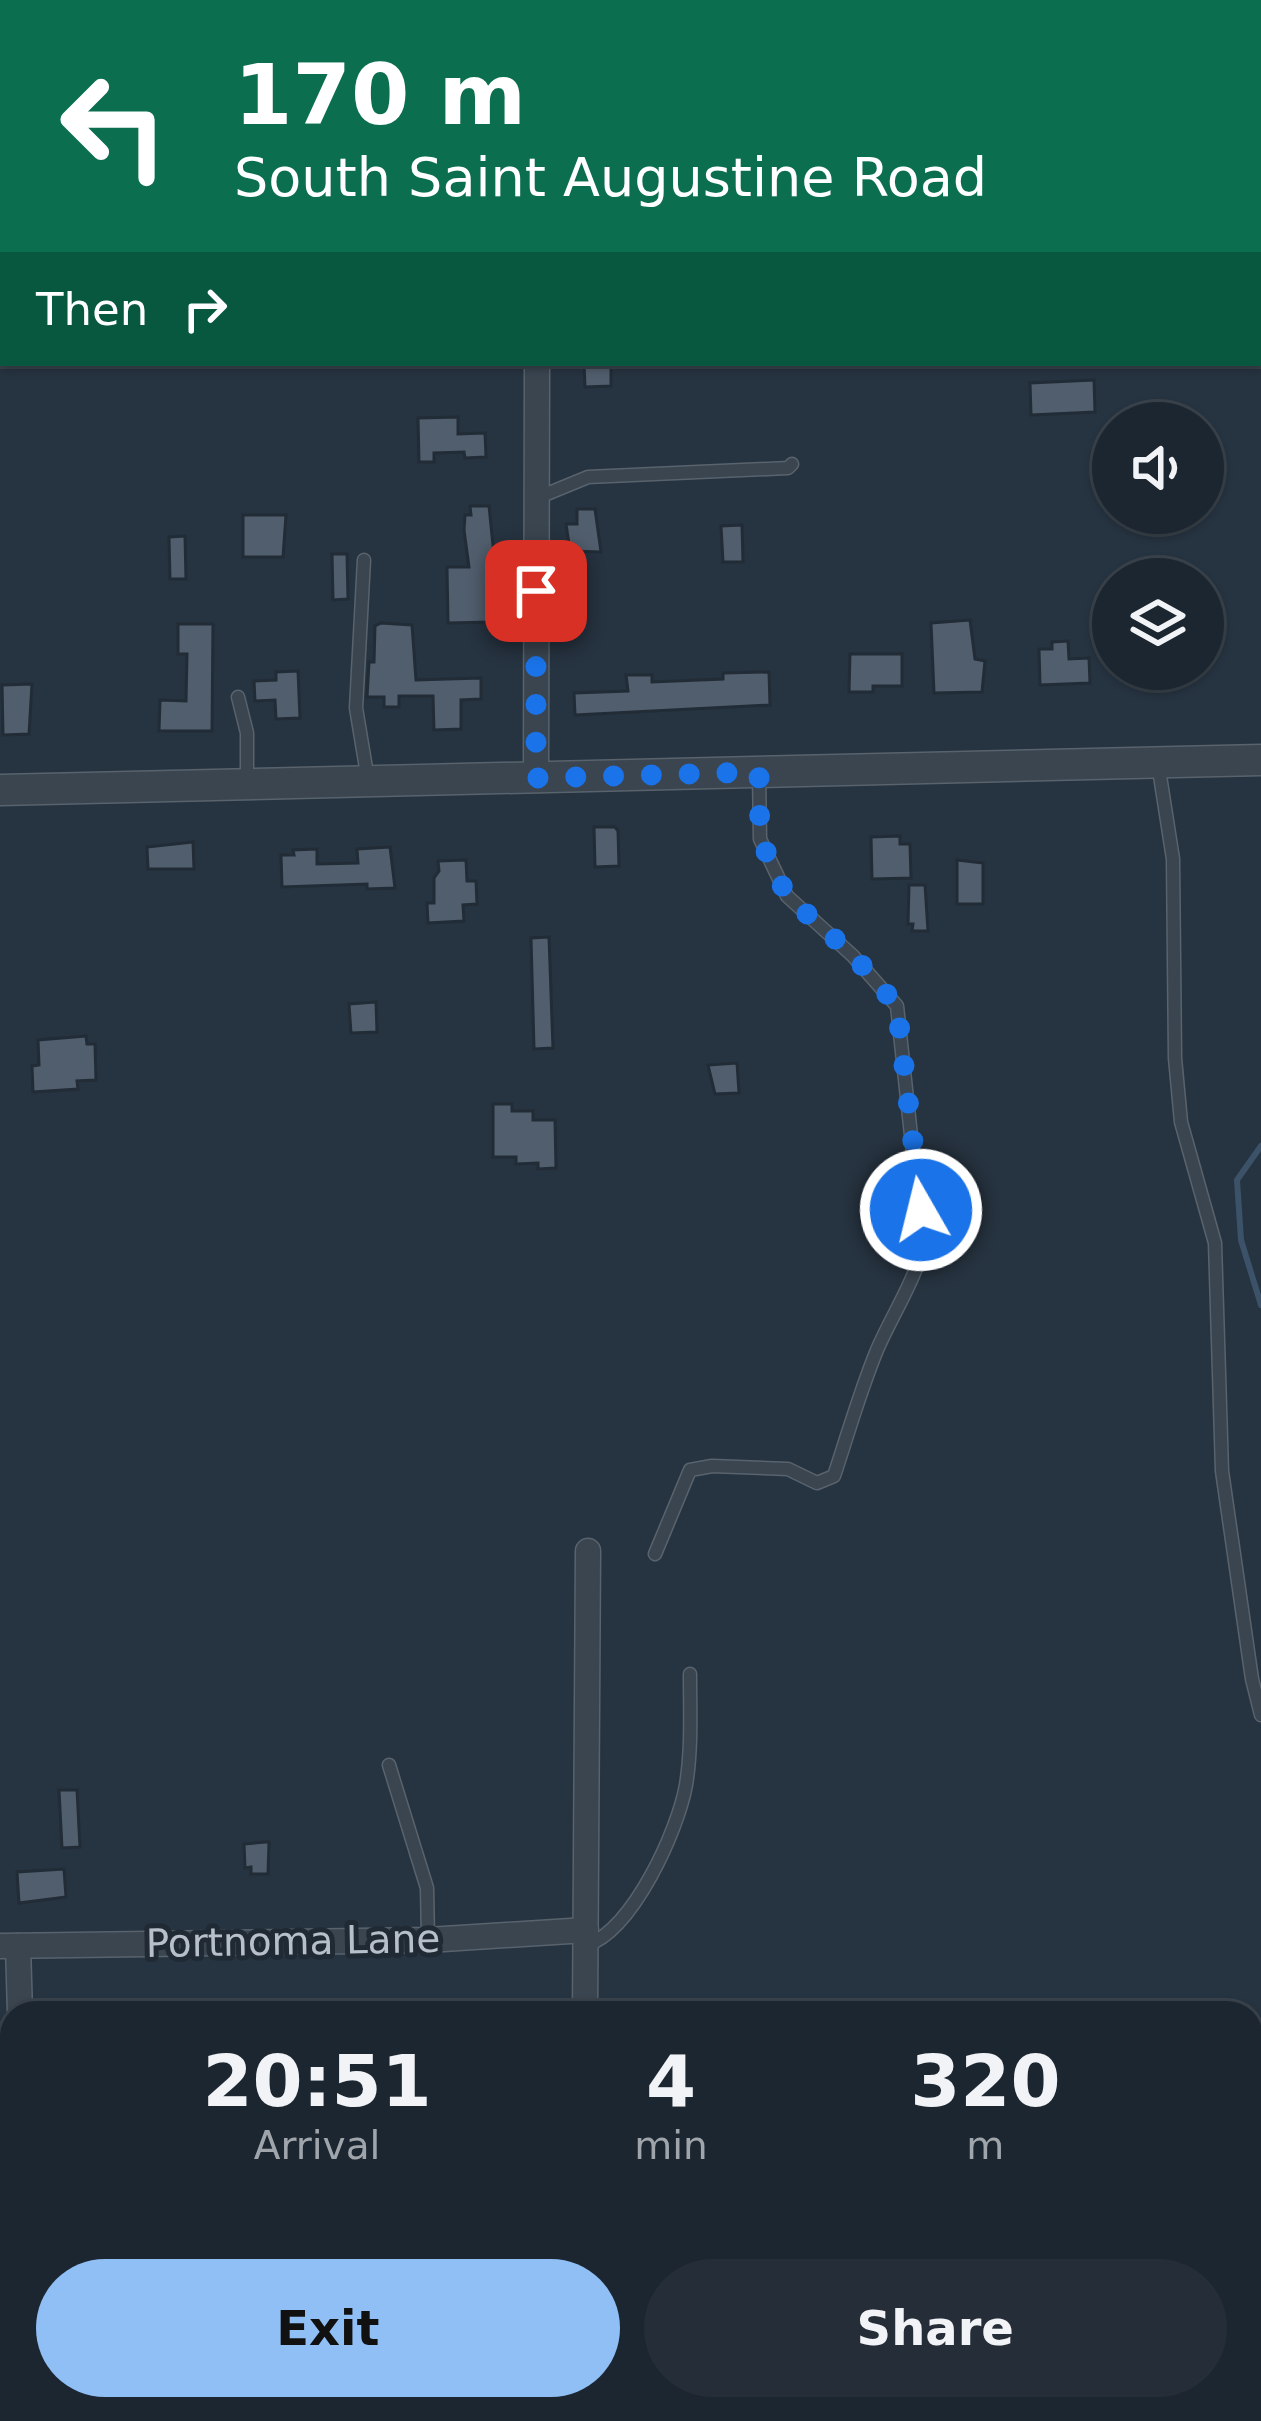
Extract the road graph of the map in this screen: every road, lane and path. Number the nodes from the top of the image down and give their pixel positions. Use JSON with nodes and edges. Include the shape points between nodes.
{"nodes":[{"id":1,"x":537,"y":366,"type":"edge"},
{"id":2,"x":792,"y":464,"type":"dead end"},
{"id":3,"x":536,"y":498,"type":"junction"},
{"id":4,"x":364,"y":560,"type":"dead end"},
{"id":5,"x":238,"y":698,"type":"dead end"},
{"id":6,"x":1261,"y":760,"type":"edge"},
{"id":7,"x":1158,"y":762,"type":"junction"},
{"id":8,"x":759,"y":772,"type":"junction"},
{"id":9,"x":536,"y":778,"type":"junction"},
{"id":10,"x":368,"y":782,"type":"junction"},
{"id":11,"x":247,"y":784,"type":"junction"},
{"id":12,"x":0,"y":790,"type":"edge"},
{"id":13,"x":588,"y":1551,"type":"dead end"},
{"id":14,"x":655,"y":1554,"type":"dead end"},
{"id":15,"x":689,"y":1673,"type":"dead end"},
{"id":16,"x":1261,"y":1715,"type":"edge"},
{"id":17,"x":389,"y":1765,"type":"dead end"},
{"id":18,"x":586,"y":1938,"type":"junction"},
{"id":19,"x":428,"y":1940,"type":"junction"},
{"id":20,"x":9,"y":1946,"type":"edge"},
{"id":21,"x":18,"y":2001,"type":"edge"},
{"id":22,"x":585,"y":2001,"type":"edge"}],
"edges":[{"from":1,"to":3,"type":"street"},
{"from":2,"to":3,"type":"lane","via":[[588,478]]},
{"from":3,"to":9,"type":"street"},
{"from":4,"to":10,"type":"lane","via":[[356,708]]},
{"from":5,"to":11,"type":"lane"},
{"from":6,"to":7,"type":"street"},
{"from":7,"to":8,"type":"street"},
{"from":7,"to":16,"type":"lane","via":[[1173,859],[1174,1058],[1181,1122],[1215,1243],[1222,1471]]},
{"from":8,"to":9,"type":"street"},
{"from":8,"to":14,"type":"lane","via":[[760,839],[787,896],[897,1006],[923,1246],[863,1384],[834,1476],[817,1483],[788,1468],[690,1470]]},
{"from":9,"to":10,"type":"street"},
{"from":10,"to":11,"type":"street"},
{"from":11,"to":12,"type":"street"},
{"from":13,"to":18,"type":"street"},
{"from":15,"to":18,"type":"lane","via":[[690,1754],[674,1826],[624,1921],[599,1941]]},
{"from":17,"to":19,"type":"lane","via":[[427,1888]]},
{"from":18,"to":19,"type":"street","name":"Portnoma Lane"},
{"from":18,"to":22,"type":"street"},
{"from":19,"to":20,"type":"street","name":"Portnoma Lane"},
{"from":20,"to":21,"type":"street"}]}
